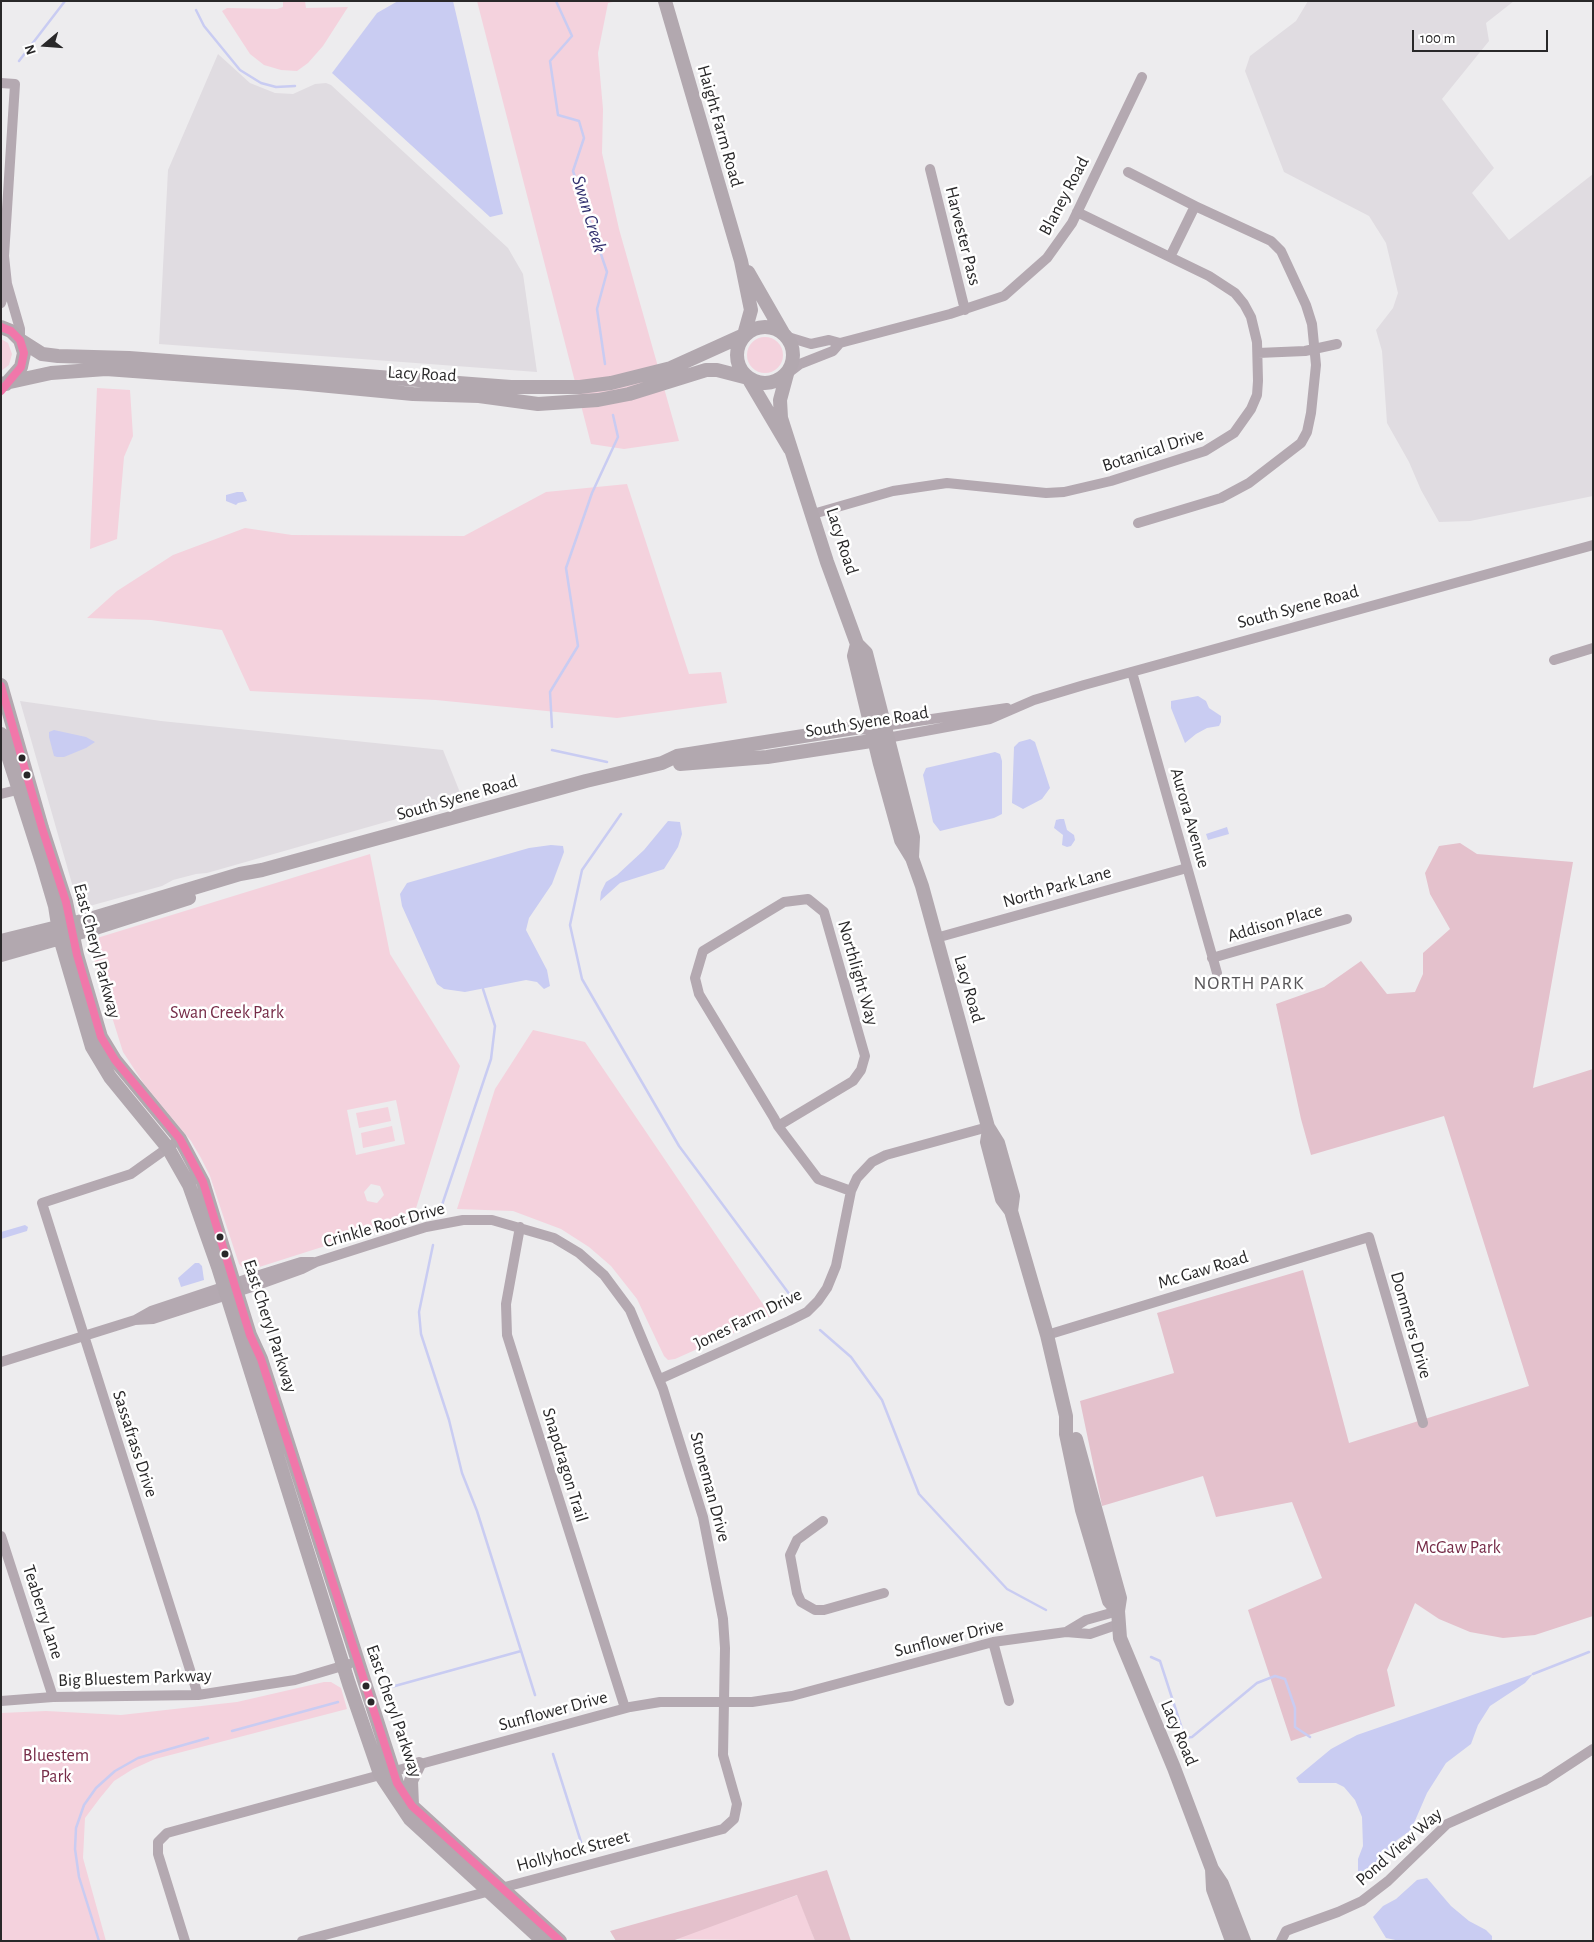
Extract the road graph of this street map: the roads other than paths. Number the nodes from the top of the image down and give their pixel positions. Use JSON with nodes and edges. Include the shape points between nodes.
{"nodes":[{"id":1,"x":665,"y":1,"type":"edge"},
{"id":2,"x":1142,"y":77,"type":"dead end"},
{"id":3,"x":1,"y":84,"type":"edge"},
{"id":4,"x":930,"y":169,"type":"dead end"},
{"id":5,"x":1128,"y":172,"type":"dead end"},
{"id":6,"x":1195,"y":206,"type":"junction"},
{"id":7,"x":1077,"y":212,"type":"junction"},
{"id":8,"x":1170,"y":258,"type":"junction"},
{"id":9,"x":741,"y":261,"type":"junction"},
{"id":10,"x":7,"y":284,"type":"junction"},
{"id":11,"x":1,"y":303,"type":"edge"},
{"id":12,"x":965,"y":310,"type":"junction"},
{"id":13,"x":1,"y":327,"type":"edge"},
{"id":14,"x":744,"y":335,"type":"junction"},
{"id":15,"x":786,"y":335,"type":"junction"},
{"id":16,"x":20,"y":340,"type":"junction"},
{"id":17,"x":840,"y":343,"type":"junction"},
{"id":18,"x":1337,"y":344,"type":"dead end"},
{"id":19,"x":1314,"y":349,"type":"junction"},
{"id":20,"x":1258,"y":353,"type":"junction"},
{"id":21,"x":787,"y":374,"type":"junction"},
{"id":22,"x":748,"y":378,"type":"junction"},
{"id":23,"x":3,"y":386,"type":"edge"},
{"id":24,"x":790,"y":449,"type":"junction"},
{"id":25,"x":813,"y":514,"type":"junction"},
{"id":26,"x":1138,"y":523,"type":"dead end"},
{"id":27,"x":1593,"y":546,"type":"edge"},
{"id":28,"x":1593,"y":648,"type":"edge"},
{"id":29,"x":1554,"y":660,"type":"dead end"},
{"id":30,"x":1132,"y":672,"type":"junction"},
{"id":31,"x":1,"y":685,"type":"edge"},
{"id":32,"x":880,"y":733,"type":"junction"},
{"id":33,"x":1,"y":734,"type":"edge"},
{"id":34,"x":25,"y":788,"type":"junction"},
{"id":35,"x":1,"y":794,"type":"edge"},
{"id":36,"x":1187,"y":868,"type":"junction"},
{"id":37,"x":1346,"y":919,"type":"dead end"},
{"id":38,"x":65,"y":930,"type":"junction"},
{"id":39,"x":936,"y":938,"type":"junction"},
{"id":40,"x":1,"y":941,"type":"edge"},
{"id":41,"x":1,"y":954,"type":"edge"},
{"id":42,"x":1212,"y":958,"type":"junction"},
{"id":43,"x":1216,"y":973,"type":"dead end"},
{"id":44,"x":778,"y":1126,"type":"junction"},
{"id":45,"x":989,"y":1128,"type":"junction"},
{"id":46,"x":180,"y":1138,"type":"junction"},
{"id":47,"x":168,"y":1148,"type":"junction"},
{"id":48,"x":851,"y":1191,"type":"junction"},
{"id":49,"x":520,"y":1227,"type":"junction"},
{"id":50,"x":1368,"y":1236,"type":"joint"},
{"id":51,"x":231,"y":1290,"type":"junction"},
{"id":52,"x":1047,"y":1335,"type":"junction"},
{"id":53,"x":84,"y":1336,"type":"junction"},
{"id":54,"x":1,"y":1362,"type":"edge"},
{"id":55,"x":660,"y":1379,"type":"junction"},
{"id":56,"x":1423,"y":1423,"type":"dead end"},
{"id":57,"x":822,"y":1521,"type":"dead end"},
{"id":58,"x":1,"y":1536,"type":"edge"},
{"id":59,"x":884,"y":1593,"type":"dead end"},
{"id":60,"x":1119,"y":1618,"type":"junction"},
{"id":61,"x":993,"y":1642,"type":"junction"},
{"id":62,"x":350,"y":1664,"type":"junction"},
{"id":63,"x":198,"y":1695,"type":"junction"},
{"id":64,"x":53,"y":1697,"type":"junction"},
{"id":65,"x":1,"y":1701,"type":"edge"},
{"id":66,"x":1009,"y":1701,"type":"dead end"},
{"id":67,"x":723,"y":1702,"type":"junction"},
{"id":68,"x":625,"y":1708,"type":"junction"},
{"id":69,"x":1593,"y":1749,"type":"edge"},
{"id":70,"x":419,"y":1764,"type":"junction"},
{"id":71,"x":386,"y":1772,"type":"junction"},
{"id":72,"x":412,"y":1806,"type":"junction"},
{"id":73,"x":734,"y":1819,"type":"joint"},
{"id":74,"x":1212,"y":1869,"type":"junction"},
{"id":75,"x":502,"y":1886,"type":"junction"},
{"id":76,"x":487,"y":1890,"type":"junction"},
{"id":77,"x":185,"y":1941,"type":"edge"},
{"id":78,"x":302,"y":1941,"type":"edge"},
{"id":79,"x":543,"y":1941,"type":"edge"},
{"id":80,"x":560,"y":1941,"type":"edge"},
{"id":81,"x":1232,"y":1941,"type":"edge"},
{"id":82,"x":1244,"y":1941,"type":"edge"},
{"id":83,"x":1281,"y":1941,"type":"edge"}],
"edges":[{"from":1,"to":9,"type":"main road","name":"Haight Farm Road"},
{"from":2,"to":7,"type":"street","name":"Blaney Road"},
{"from":3,"to":10,"type":"street","via":[[15,84],[4,244]]},
{"from":4,"to":12,"type":"street","name":"Harvester Pass"},
{"from":5,"to":6,"type":"street"},
{"from":6,"to":8,"type":"street"},
{"from":6,"to":19,"type":"street","via":[[1271,241],[1281,252],[1306,305],[1312,324]]},
{"from":7,"to":8,"type":"street","name":"Botanical Drive"},
{"from":7,"to":12,"type":"street","name":"Blaney Road","via":[[1047,258],[1022,282],[1004,296]]},
{"from":8,"to":20,"type":"street","name":"Botanical Drive","via":[[1235,293],[1251,317]]},
{"from":9,"to":14,"type":"main road","name":"Haight Farm Road","via":[[751,310]]},
{"from":9,"to":15,"type":"main road","name":"Haight Farm Road"},
{"from":10,"to":11,"type":"street"},
{"from":10,"to":16,"type":"street"},
{"from":12,"to":17,"type":"street","name":"Blaney Road"},
{"from":13,"to":16,"type":"main road","name":"Lacy Road"},
{"from":14,"to":15,"type":"main road","via":[[766,326]]},
{"from":14,"to":16,"type":"main road","name":"Lacy Road","via":[[671,368],[611,383],[565,387],[50,355],[42,354]]},
{"from":14,"to":22,"type":"main road","via":[[737,361]]},
{"from":15,"to":17,"type":"street","name":"Blaney Road","via":[[811,344],[829,340]]},
{"from":15,"to":21,"type":"main road","via":[[794,354]]},
{"from":16,"to":23,"type":"main road","via":[[24,353],[21,367]]},
{"from":17,"to":21,"type":"street","name":"Blaney Road","via":[[833,350],[800,364]]},
{"from":18,"to":19,"type":"street"},
{"from":19,"to":20,"type":"street"},
{"from":19,"to":26,"type":"street","via":[[1316,365],[1307,432],[1293,451],[1236,492]]},
{"from":20,"to":25,"type":"street","name":"Botanical Drive","via":[[1257,395],[1251,409],[1234,433],[1205,451],[1111,481],[1064,492],[1046,493],[947,482],[893,491]]},
{"from":21,"to":22,"type":"main road","via":[[769,383]]},
{"from":21,"to":24,"type":"main road","name":"Lacy Road","via":[[780,400],[781,418]]},
{"from":22,"to":23,"type":"main road","name":"Lacy Road","via":[[726,371],[706,370],[621,396],[538,404],[479,396],[413,394],[106,369],[51,373]]},
{"from":22,"to":24,"type":"main road","name":"Lacy Road"},
{"from":24,"to":25,"type":"main road","name":"Lacy Road"},
{"from":25,"to":32,"type":"main road","name":"Lacy Road","via":[[857,644],[854,656]]},
{"from":27,"to":30,"type":"street","name":"South Syene Road"},
{"from":28,"to":29,"type":"street"},
{"from":30,"to":32,"type":"street","name":"South Syene Road","via":[[1014,707]]},
{"from":30,"to":36,"type":"street","name":"Aurora Avenue"},
{"from":31,"to":34,"type":"main road","name":"East Cheryl Parkway"},
{"from":32,"to":38,"type":"main road","name":"South Syene Road","via":[[767,757],[662,763],[586,781],[262,870],[192,896]]},
{"from":32,"to":39,"type":"main road","name":"Lacy Road","via":[[902,840],[912,858]]},
{"from":33,"to":34,"type":"main road","name":"East Cheryl Parkway"},
{"from":34,"to":35,"type":"street"},
{"from":34,"to":38,"type":"main road","name":"East Cheryl Parkway","via":[[42,862]]},
{"from":36,"to":39,"type":"street","name":"North Park Lane"},
{"from":36,"to":42,"type":"street","name":"Aurora Avenue"},
{"from":37,"to":42,"type":"street","name":"Addison Place"},
{"from":38,"to":40,"type":"main road","name":"South Syene Road"},
{"from":38,"to":41,"type":"main road","name":"South Syene Road"},
{"from":38,"to":46,"type":"main road","name":"East Cheryl Parkway","via":[[101,1037],[126,1074]]},
{"from":38,"to":47,"type":"main road","name":"East Cheryl Parkway","via":[[92,1047],[110,1077]]},
{"from":39,"to":45,"type":"main road","name":"Lacy Road"},
{"from":42,"to":43,"type":"street","name":"Aurora Avenue"},
{"from":44,"to":44,"type":"street","name":"Northlight Way","via":[[700,994],[696,976],[703,951],[784,902],[808,899],[824,912],[865,1056],[853,1081]]},
{"from":44,"to":48,"type":"street","name":"Northlight Way","via":[[818,1179]]},
{"from":45,"to":48,"type":"street","name":"Jones Farm Drive","via":[[881,1157],[864,1169]]},
{"from":45,"to":52,"type":"main road","name":"Lacy Road","via":[[987,1142],[1002,1199],[1011,1211]]},
{"from":46,"to":47,"type":"street"},
{"from":46,"to":51,"type":"main road","name":"East Cheryl Parkway","via":[[203,1182]]},
{"from":47,"to":51,"type":"main road","name":"East Cheryl Parkway","via":[[189,1185]]},
{"from":47,"to":53,"type":"street","name":"Sassafrass Drive","via":[[131,1174],[42,1203]]},
{"from":48,"to":55,"type":"street","name":"Jones Farm Drive","via":[[836,1266],[828,1288],[808,1312]]},
{"from":49,"to":51,"type":"street","name":"Crinkle Root Drive","via":[[492,1220],[463,1220],[426,1227]]},
{"from":49,"to":55,"type":"street","name":"Stoneman Drive","via":[[554,1238],[579,1253],[604,1275],[630,1310]]},
{"from":49,"to":68,"type":"street","name":"Snapdragon Trail","via":[[506,1304],[508,1335]]},
{"from":50,"to":52,"type":"street","name":"Mc Gaw Road"},
{"from":50,"to":56,"type":"street","name":"Dommers Drive"},
{"from":51,"to":53,"type":"street","name":"Crinkle Root Drive","via":[[151,1311],[135,1320]]},
{"from":51,"to":62,"type":"main road","name":"East Cheryl Parkway"},
{"from":52,"to":60,"type":"main road","name":"Lacy Road","via":[[1066,1416],[1074,1432],[1120,1598]]},
{"from":53,"to":54,"type":"street","name":"Crinkle Root Drive"},
{"from":53,"to":63,"type":"street","name":"Sassafrass Drive"},
{"from":55,"to":67,"type":"street","name":"Stoneman Drive","via":[[694,1483],[714,1569],[725,1648]]},
{"from":57,"to":59,"type":"street","via":[[797,1540],[790,1555],[801,1602],[815,1610],[824,1610]]},
{"from":58,"to":64,"type":"street","name":"Teaberry Lane"},
{"from":60,"to":61,"type":"street","name":"Sunflower Drive","via":[[1086,1620],[1066,1632]]},
{"from":60,"to":74,"type":"main road","name":"Lacy Road","via":[[1123,1646]]},
{"from":61,"to":66,"type":"street"},
{"from":61,"to":67,"type":"street","name":"Sunflower Drive","via":[[792,1696],[752,1702]]},
{"from":62,"to":63,"type":"street","name":"Big Bluestem Parkway","via":[[295,1680]]},
{"from":62,"to":71,"type":"main road","name":"East Cheryl Parkway"},
{"from":63,"to":64,"type":"street","name":"Big Bluestem Parkway"},
{"from":64,"to":65,"type":"street","name":"Big Bluestem Parkway"},
{"from":67,"to":68,"type":"street","name":"Sunflower Drive","via":[[660,1702]]},
{"from":67,"to":73,"type":"street","name":"Stoneman Drive","via":[[723,1755],[736,1804]]},
{"from":68,"to":70,"type":"street","name":"Sunflower Drive"},
{"from":69,"to":83,"type":"street","name":"Pond View Way","via":[[1544,1781],[1446,1824],[1388,1881],[1362,1901],[1286,1931]]},
{"from":70,"to":71,"type":"street","name":"Sunflower Drive"},
{"from":70,"to":72,"type":"main road","via":[[411,1781]]},
{"from":71,"to":72,"type":"main road","name":"East Cheryl Parkway"},
{"from":71,"to":76,"type":"main road","name":"East Cheryl Parkway","via":[[410,1819]]},
{"from":71,"to":77,"type":"street","name":"Sunflower Drive","via":[[167,1833],[158,1842],[158,1854]]},
{"from":72,"to":75,"type":"main road","name":"East Cheryl Parkway"},
{"from":73,"to":75,"type":"street","name":"Hollyhock Street","via":[[723,1829]]},
{"from":74,"to":81,"type":"main road","name":"Lacy Road","via":[[1213,1889]]},
{"from":74,"to":82,"type":"main road","name":"Lacy Road","via":[[1222,1884]]},
{"from":75,"to":76,"type":"street","name":"Hollyhock Street"},
{"from":75,"to":80,"type":"main road","name":"East Cheryl Parkway"},
{"from":76,"to":78,"type":"street","name":"Hollyhock Street"},
{"from":76,"to":79,"type":"main road","name":"East Cheryl Parkway"}]}
